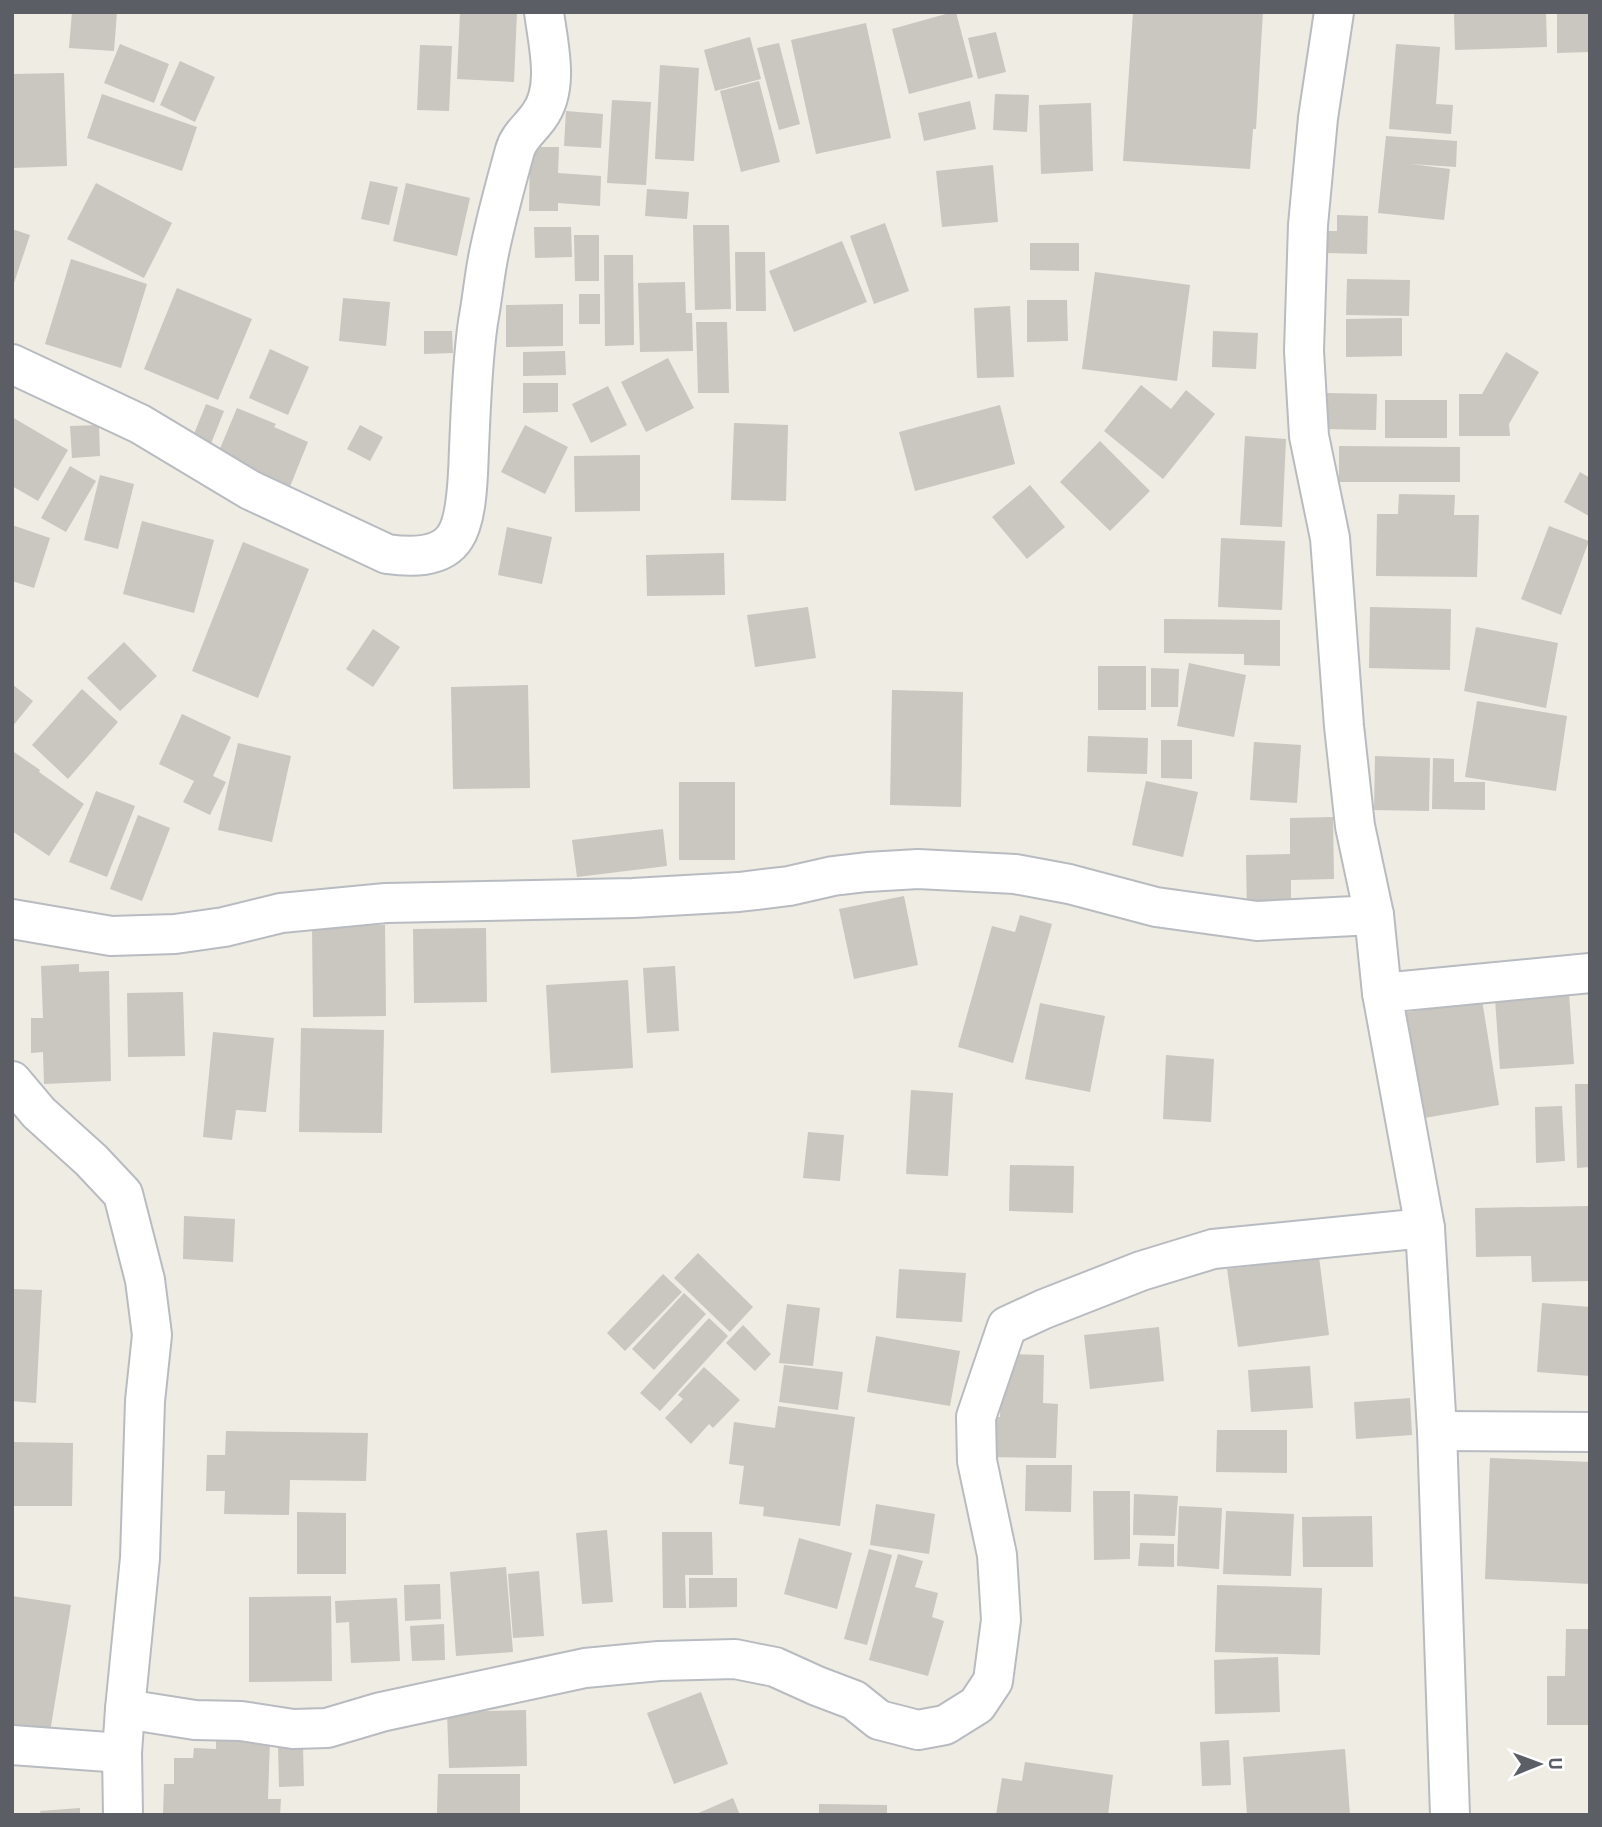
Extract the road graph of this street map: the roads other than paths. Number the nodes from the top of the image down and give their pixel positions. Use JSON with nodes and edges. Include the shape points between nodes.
{"nodes":[{"id":1,"x":544,"y":12,"type":"edge"},
{"id":2,"x":1334,"y":12,"type":"edge"},
{"id":3,"x":12,"y":364,"type":"edge"},
{"id":4,"x":1374,"y":915,"type":"junction"},
{"id":5,"x":12,"y":919,"type":"edge"},
{"id":6,"x":1590,"y":973,"type":"edge"},
{"id":7,"x":1382,"y":993,"type":"junction"},
{"id":8,"x":12,"y":1080,"type":"edge"},
{"id":9,"x":1426,"y":1228,"type":"junction"},
{"id":10,"x":1437,"y":1431,"type":"junction"},
{"id":11,"x":1590,"y":1432,"type":"edge"},
{"id":12,"x":125,"y":1709,"type":"junction"},
{"id":13,"x":12,"y":1745,"type":"edge"},
{"id":14,"x":122,"y":1753,"type":"junction"},
{"id":15,"x":123,"y":1815,"type":"edge"},
{"id":16,"x":1450,"y":1815,"type":"edge"}],
"edges":[{"from":1,"to":3,"type":"street","via":[[551,71],[548,98],[516,146],[488,258],[475,347],[463,516],[456,537],[446,547],[411,557],[387,554],[250,490],[140,424]]},
{"from":2,"to":4,"type":"street","via":[[1308,225],[1305,363],[1309,436],[1330,538],[1355,826]]},
{"from":4,"to":5,"type":"street","via":[[1257,921],[1156,907],[1015,874],[918,869],[834,876],[789,886],[633,898],[386,903],[281,913],[224,928],[175,934],[111,936]]},
{"from":4,"to":7,"type":"street"},
{"from":6,"to":7,"type":"street"},
{"from":7,"to":9,"type":"street"},
{"from":8,"to":12,"type":"street","via":[[39,1113],[123,1194],[145,1280],[152,1335]]},
{"from":9,"to":10,"type":"street"},
{"from":9,"to":12,"type":"street","via":[[1213,1249],[1141,1271],[1007,1326],[976,1418],[977,1461],[998,1568],[1001,1620],[993,1681],[977,1705],[946,1725],[918,1730],[879,1720],[855,1700],[775,1667],[735,1659],[585,1668],[327,1728],[195,1720]]},
{"from":10,"to":11,"type":"street"},
{"from":10,"to":16,"type":"street"},
{"from":12,"to":14,"type":"street"},
{"from":13,"to":14,"type":"street"},
{"from":14,"to":15,"type":"street"}]}
